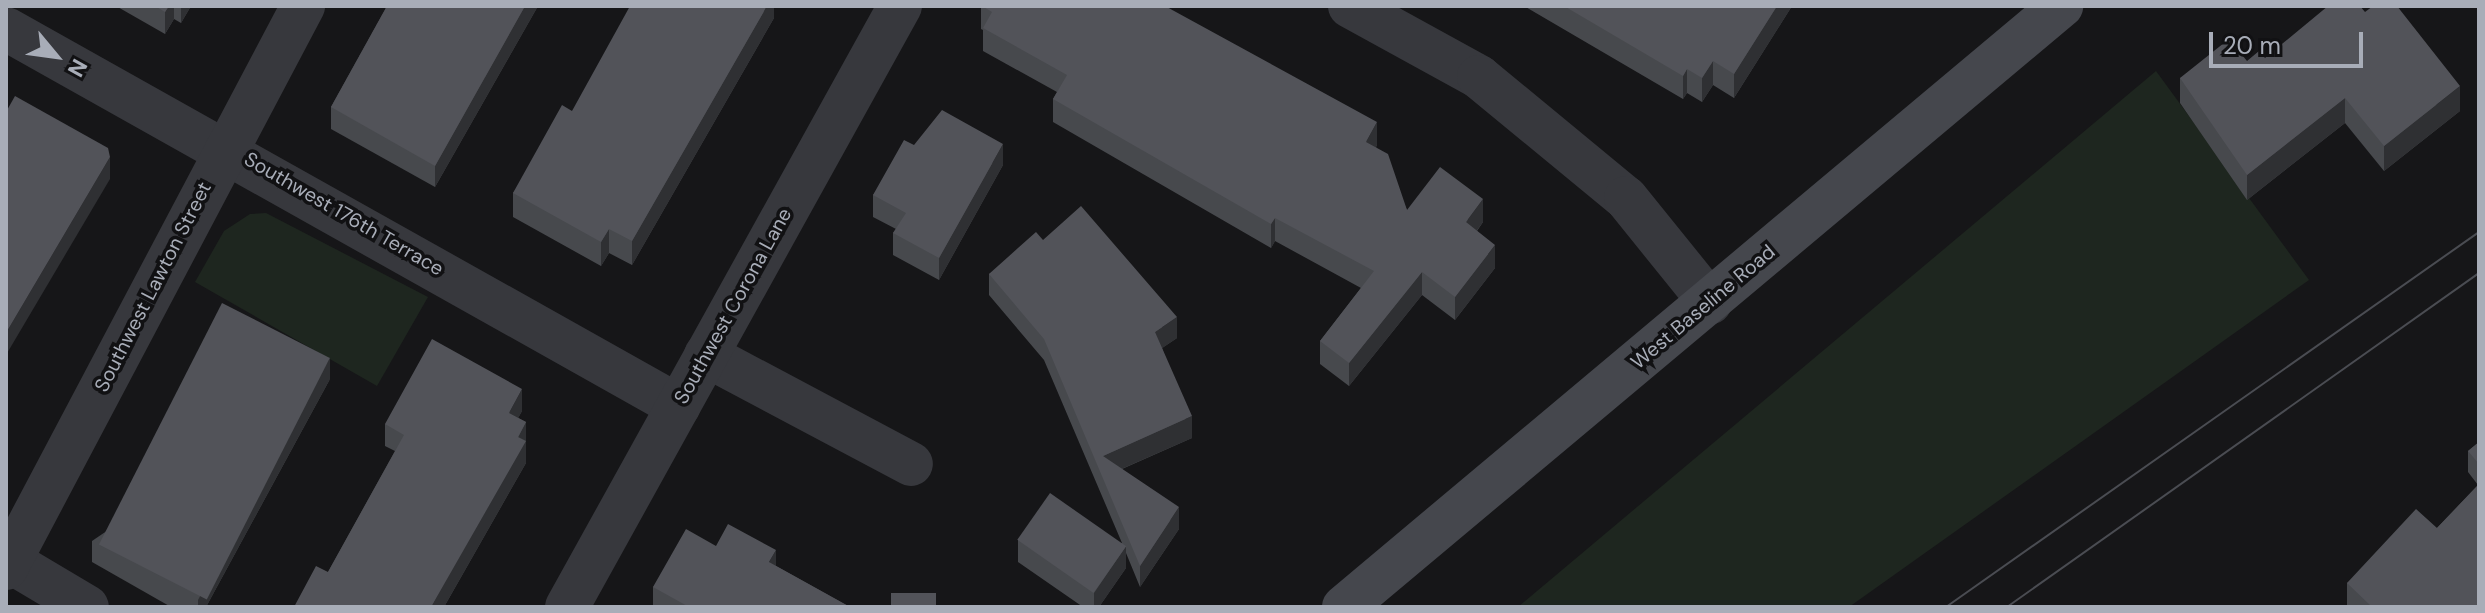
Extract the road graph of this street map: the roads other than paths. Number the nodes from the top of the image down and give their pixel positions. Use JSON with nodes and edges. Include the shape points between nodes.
{"nodes":[{"id":1,"x":303,"y":6,"type":"edge"},
{"id":2,"x":900,"y":6,"type":"edge"},
{"id":3,"x":1350,"y":6,"type":"edge"},
{"id":4,"x":2061,"y":6,"type":"edge"},
{"id":5,"x":6,"y":29,"type":"edge"},
{"id":6,"x":225,"y":146,"type":"junction"},
{"id":7,"x":1710,"y":302,"type":"junction"},
{"id":8,"x":706,"y":355,"type":"junction"},
{"id":9,"x":678,"y":406,"type":"junction"},
{"id":10,"x":911,"y":464,"type":"dead end"},
{"id":11,"x":7,"y":563,"type":"edge"},
{"id":12,"x":87,"y":607,"type":"edge"},
{"id":13,"x":567,"y":607,"type":"edge"},
{"id":14,"x":1344,"y":607,"type":"edge"}],
"edges":[{"from":1,"to":6,"type":"street","name":"Southwest Lawton Street"},
{"from":2,"to":8,"type":"street","name":"Southwest Corona Lane"},
{"from":3,"to":7,"type":"street","via":[[1479,77],[1626,198]]},
{"from":4,"to":7,"type":"main road","name":"West Baseline Road"},
{"from":5,"to":6,"type":"street","name":"Southwest 176th Terrace"},
{"from":6,"to":9,"type":"street","name":"Southwest 176th Terrace"},
{"from":6,"to":11,"type":"street","name":"Southwest Lawton Street"},
{"from":7,"to":14,"type":"main road","name":"West Baseline Road"},
{"from":8,"to":9,"type":"street","name":"Southwest Corona Lane"},
{"from":8,"to":10,"type":"street"},
{"from":9,"to":13,"type":"street","name":"Southwest Corona Lane"},
{"from":11,"to":12,"type":"street"}]}
